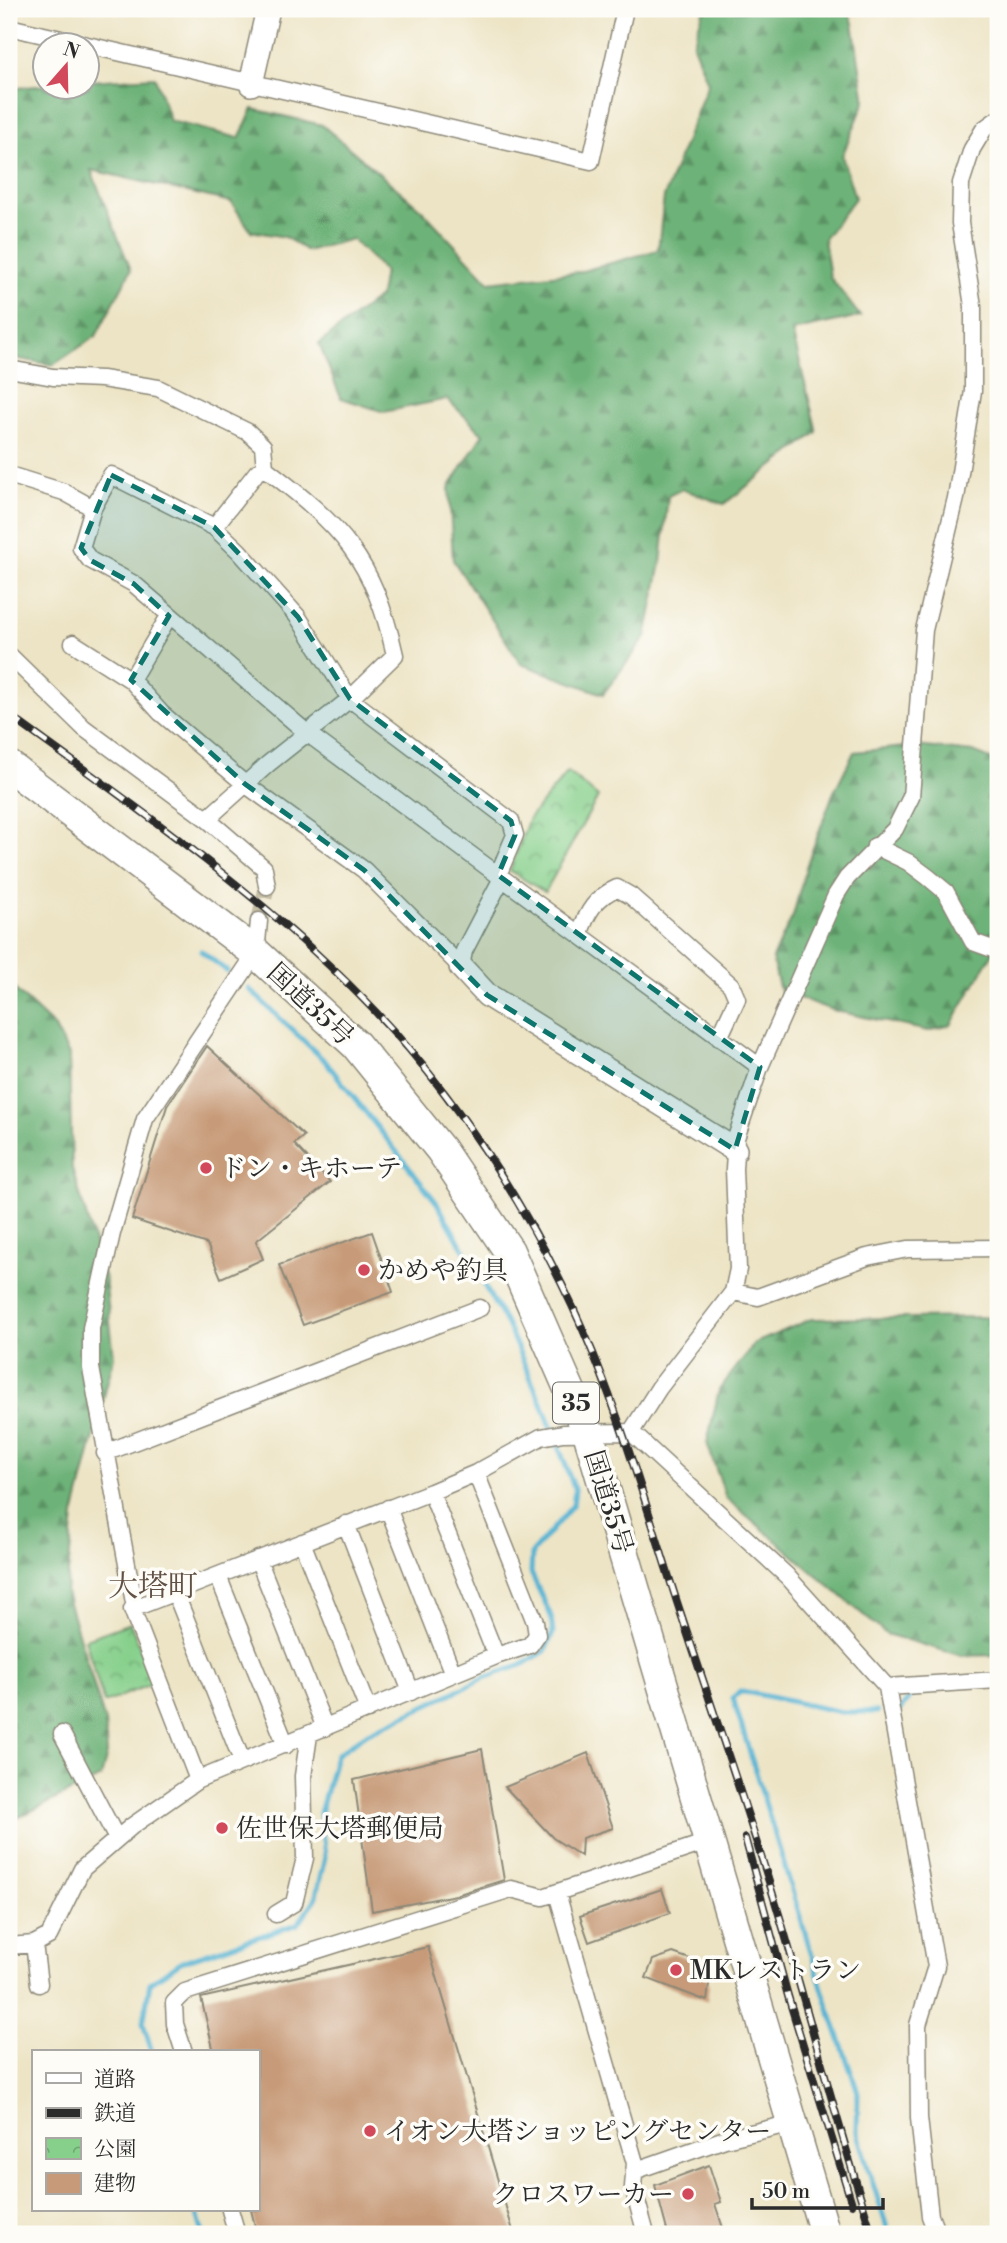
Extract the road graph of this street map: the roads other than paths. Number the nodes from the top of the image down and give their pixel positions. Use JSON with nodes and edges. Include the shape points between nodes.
{"nodes":[{"id":1,"x":268,"y":9,"type":"edge"},
{"id":2,"x":625,"y":9,"type":"edge"},
{"id":3,"x":9,"y":27,"type":"edge"},
{"id":4,"x":251,"y":84,"type":"junction"},
{"id":5,"x":998,"y":119,"type":"edge"},
{"id":6,"x":9,"y":369,"type":"edge"},
{"id":7,"x":265,"y":468,"type":"junction"},
{"id":8,"x":9,"y":475,"type":"edge"},
{"id":9,"x":93,"y":508,"type":"junction"},
{"id":10,"x":214,"y":527,"type":"junction"},
{"id":11,"x":169,"y":616,"type":"junction"},
{"id":12,"x":73,"y":643,"type":"dead end"},
{"id":13,"x":9,"y":655,"type":"edge"},
{"id":14,"x":131,"y":680,"type":"junction"},
{"id":15,"x":350,"y":699,"type":"junction"},
{"id":16,"x":307,"y":733,"type":"junction"},
{"id":17,"x":9,"y":766,"type":"edge"},
{"id":18,"x":245,"y":784,"type":"junction"},
{"id":19,"x":206,"y":818,"type":"junction"},
{"id":20,"x":875,"y":846,"type":"junction"},
{"id":21,"x":500,"y":876,"type":"junction"},
{"id":22,"x":267,"y":886,"type":"tunnel mouth"},
{"id":23,"x":259,"y":921,"type":"tunnel mouth"},
{"id":24,"x":580,"y":933,"type":"junction"},
{"id":25,"x":998,"y":951,"type":"edge"},
{"id":26,"x":257,"y":953,"type":"junction"},
{"id":27,"x":461,"y":967,"type":"junction"},
{"id":28,"x":719,"y":1038,"type":"junction"},
{"id":29,"x":760,"y":1067,"type":"junction"},
{"id":30,"x":735,"y":1150,"type":"junction"},
{"id":31,"x":998,"y":1248,"type":"edge"},
{"id":32,"x":733,"y":1292,"type":"junction"},
{"id":33,"x":480,"y":1308,"type":"dead end"},
{"id":34,"x":576,"y":1432,"type":"junction"},
{"id":35,"x":631,"y":1432,"type":"junction"},
{"id":36,"x":106,"y":1453,"type":"junction"},
{"id":37,"x":476,"y":1473,"type":"junction"},
{"id":38,"x":431,"y":1492,"type":"junction"},
{"id":39,"x":388,"y":1508,"type":"junction"},
{"id":40,"x":346,"y":1524,"type":"junction"},
{"id":41,"x":302,"y":1542,"type":"junction"},
{"id":42,"x":258,"y":1559,"type":"junction"},
{"id":43,"x":218,"y":1576,"type":"junction"},
{"id":44,"x":175,"y":1592,"type":"junction"},
{"id":45,"x":135,"y":1608,"type":"junction"},
{"id":46,"x":496,"y":1656,"type":"junction"},
{"id":47,"x":453,"y":1674,"type":"junction"},
{"id":48,"x":998,"y":1680,"type":"edge"},
{"id":49,"x":887,"y":1687,"type":"junction"},
{"id":50,"x":411,"y":1692,"type":"junction"},
{"id":51,"x":368,"y":1710,"type":"junction"},
{"id":52,"x":325,"y":1728,"type":"junction"},
{"id":53,"x":62,"y":1734,"type":"dead end"},
{"id":54,"x":309,"y":1735,"type":"junction"},
{"id":55,"x":286,"y":1745,"type":"junction"},
{"id":56,"x":242,"y":1761,"type":"junction"},
{"id":57,"x":198,"y":1780,"type":"junction"},
{"id":58,"x":117,"y":1839,"type":"junction"},
{"id":59,"x":710,"y":1841,"type":"junction"},
{"id":60,"x":557,"y":1893,"type":"junction"},
{"id":61,"x":276,"y":1914,"type":"dead end"},
{"id":62,"x":34,"y":1944,"type":"junction"},
{"id":63,"x":9,"y":1946,"type":"edge"},
{"id":64,"x":39,"y":1984,"type":"dead end"},
{"id":65,"x":183,"y":2050,"type":"edge"},
{"id":66,"x":793,"y":2123,"type":"junction"},
{"id":67,"x":634,"y":2171,"type":"junction"},
{"id":68,"x":231,"y":2212,"type":"edge"},
{"id":69,"x":237,"y":2234,"type":"edge"},
{"id":70,"x":646,"y":2234,"type":"edge"},
{"id":71,"x":825,"y":2234,"type":"edge"},
{"id":72,"x":937,"y":2234,"type":"edge"}],
"edges":[{"from":1,"to":4,"type":"street"},
{"from":2,"to":4,"type":"street","via":[[592,161]]},
{"from":3,"to":4,"type":"street"},
{"from":5,"to":20,"type":"street","via":[[984,129],[972,149],[961,183],[960,223],[973,306],[973,391],[956,498],[924,630],[911,797],[895,829]]},
{"from":6,"to":7,"type":"street","via":[[158,388],[248,432],[263,446]]},
{"from":7,"to":10,"type":"street"},
{"from":7,"to":15,"type":"street","via":[[339,532],[363,561],[384,610],[395,655]]},
{"from":8,"to":9,"type":"street","via":[[64,492]]},
{"from":9,"to":10,"type":"street","via":[[111,475]]},
{"from":9,"to":11,"type":"street","via":[[81,548],[90,561],[134,584]]},
{"from":10,"to":15,"type":"street","via":[[298,617]]},
{"from":11,"to":14,"type":"street"},
{"from":11,"to":16,"type":"street"},
{"from":12,"to":14,"type":"street"},
{"from":13,"to":19,"type":"street","via":[[84,728]]},
{"from":14,"to":18,"type":"street"},
{"from":15,"to":16,"type":"street"},
{"from":15,"to":21,"type":"street","via":[[511,821],[515,835]]},
{"from":16,"to":18,"type":"street"},
{"from":16,"to":21,"type":"street"},
{"from":17,"to":26,"type":"highway","name":"国道35号","number":"35"},
{"from":18,"to":19,"type":"street"},
{"from":18,"to":27,"type":"street","via":[[365,870]]},
{"from":19,"to":22,"type":"street","via":[[264,868]]},
{"from":20,"to":25,"type":"street","via":[[908,862],[946,892],[973,942]]},
{"from":20,"to":29,"type":"street","via":[[836,895]]},
{"from":21,"to":24,"type":"street"},
{"from":21,"to":27,"type":"street","via":[[464,951]]},
{"from":23,"to":26,"type":"street"},
{"from":24,"to":28,"type":"street"},
{"from":24,"to":28,"type":"street","via":[[602,894],[617,888],[631,896],[731,985],[737,999]]},
{"from":26,"to":34,"type":"highway","name":"国道35号","number":"35","via":[[356,1045],[441,1150],[509,1251]]},
{"from":26,"to":36,"type":"street","via":[[145,1119],[91,1328],[91,1368]]},
{"from":27,"to":30,"type":"street","via":[[487,995]]},
{"from":28,"to":29,"type":"street"},
{"from":29,"to":30,"type":"street"},
{"from":30,"to":32,"type":"street","via":[[738,1269]]},
{"from":31,"to":32,"type":"street","via":[[908,1249],[867,1257],[758,1297]]},
{"from":32,"to":35,"type":"street"},
{"from":33,"to":36,"type":"street"},
{"from":34,"to":35,"type":"street"},
{"from":34,"to":37,"type":"street","via":[[541,1437]]},
{"from":34,"to":59,"type":"highway","name":"国道35号","number":"35"},
{"from":35,"to":49,"type":"street","via":[[787,1576]]},
{"from":36,"to":45,"type":"street"},
{"from":37,"to":38,"type":"street"},
{"from":37,"to":46,"type":"street","via":[[537,1635],[530,1645]]},
{"from":38,"to":39,"type":"street"},
{"from":38,"to":46,"type":"street"},
{"from":39,"to":40,"type":"street"},
{"from":39,"to":47,"type":"street"},
{"from":40,"to":41,"type":"street"},
{"from":40,"to":50,"type":"street"},
{"from":41,"to":42,"type":"street"},
{"from":41,"to":51,"type":"street"},
{"from":42,"to":43,"type":"street"},
{"from":42,"to":52,"type":"street"},
{"from":43,"to":44,"type":"street"},
{"from":43,"to":55,"type":"street"},
{"from":44,"to":45,"type":"street"},
{"from":44,"to":56,"type":"street"},
{"from":45,"to":57,"type":"street"},
{"from":46,"to":47,"type":"street"},
{"from":47,"to":50,"type":"street"},
{"from":48,"to":49,"type":"street"},
{"from":49,"to":72,"type":"street","via":[[936,1966],[918,2025],[919,2118],[930,2216]]},
{"from":50,"to":51,"type":"street"},
{"from":51,"to":52,"type":"street"},
{"from":52,"to":54,"type":"street"},
{"from":53,"to":58,"type":"street"},
{"from":54,"to":55,"type":"street"},
{"from":54,"to":61,"type":"street","via":[[303,1776],[303,1869],[295,1903]]},
{"from":55,"to":56,"type":"street"},
{"from":56,"to":57,"type":"street"},
{"from":57,"to":58,"type":"street"},
{"from":58,"to":62,"type":"street","via":[[82,1869],[49,1936]]},
{"from":59,"to":60,"type":"street"},
{"from":59,"to":66,"type":"highway","name":"国道35号","number":"35"},
{"from":60,"to":65,"type":"street","via":[[542,1897],[511,1889],[185,1992],[174,2003]]},
{"from":60,"to":67,"type":"street"},
{"from":62,"to":63,"type":"street"},
{"from":62,"to":64,"type":"street"},
{"from":66,"to":67,"type":"street","via":[[725,2139]]},
{"from":66,"to":71,"type":"highway","name":"国道35号","number":"35"},
{"from":67,"to":70,"type":"street","via":[[632,2188]]},
{"from":68,"to":69,"type":"street"}]}
